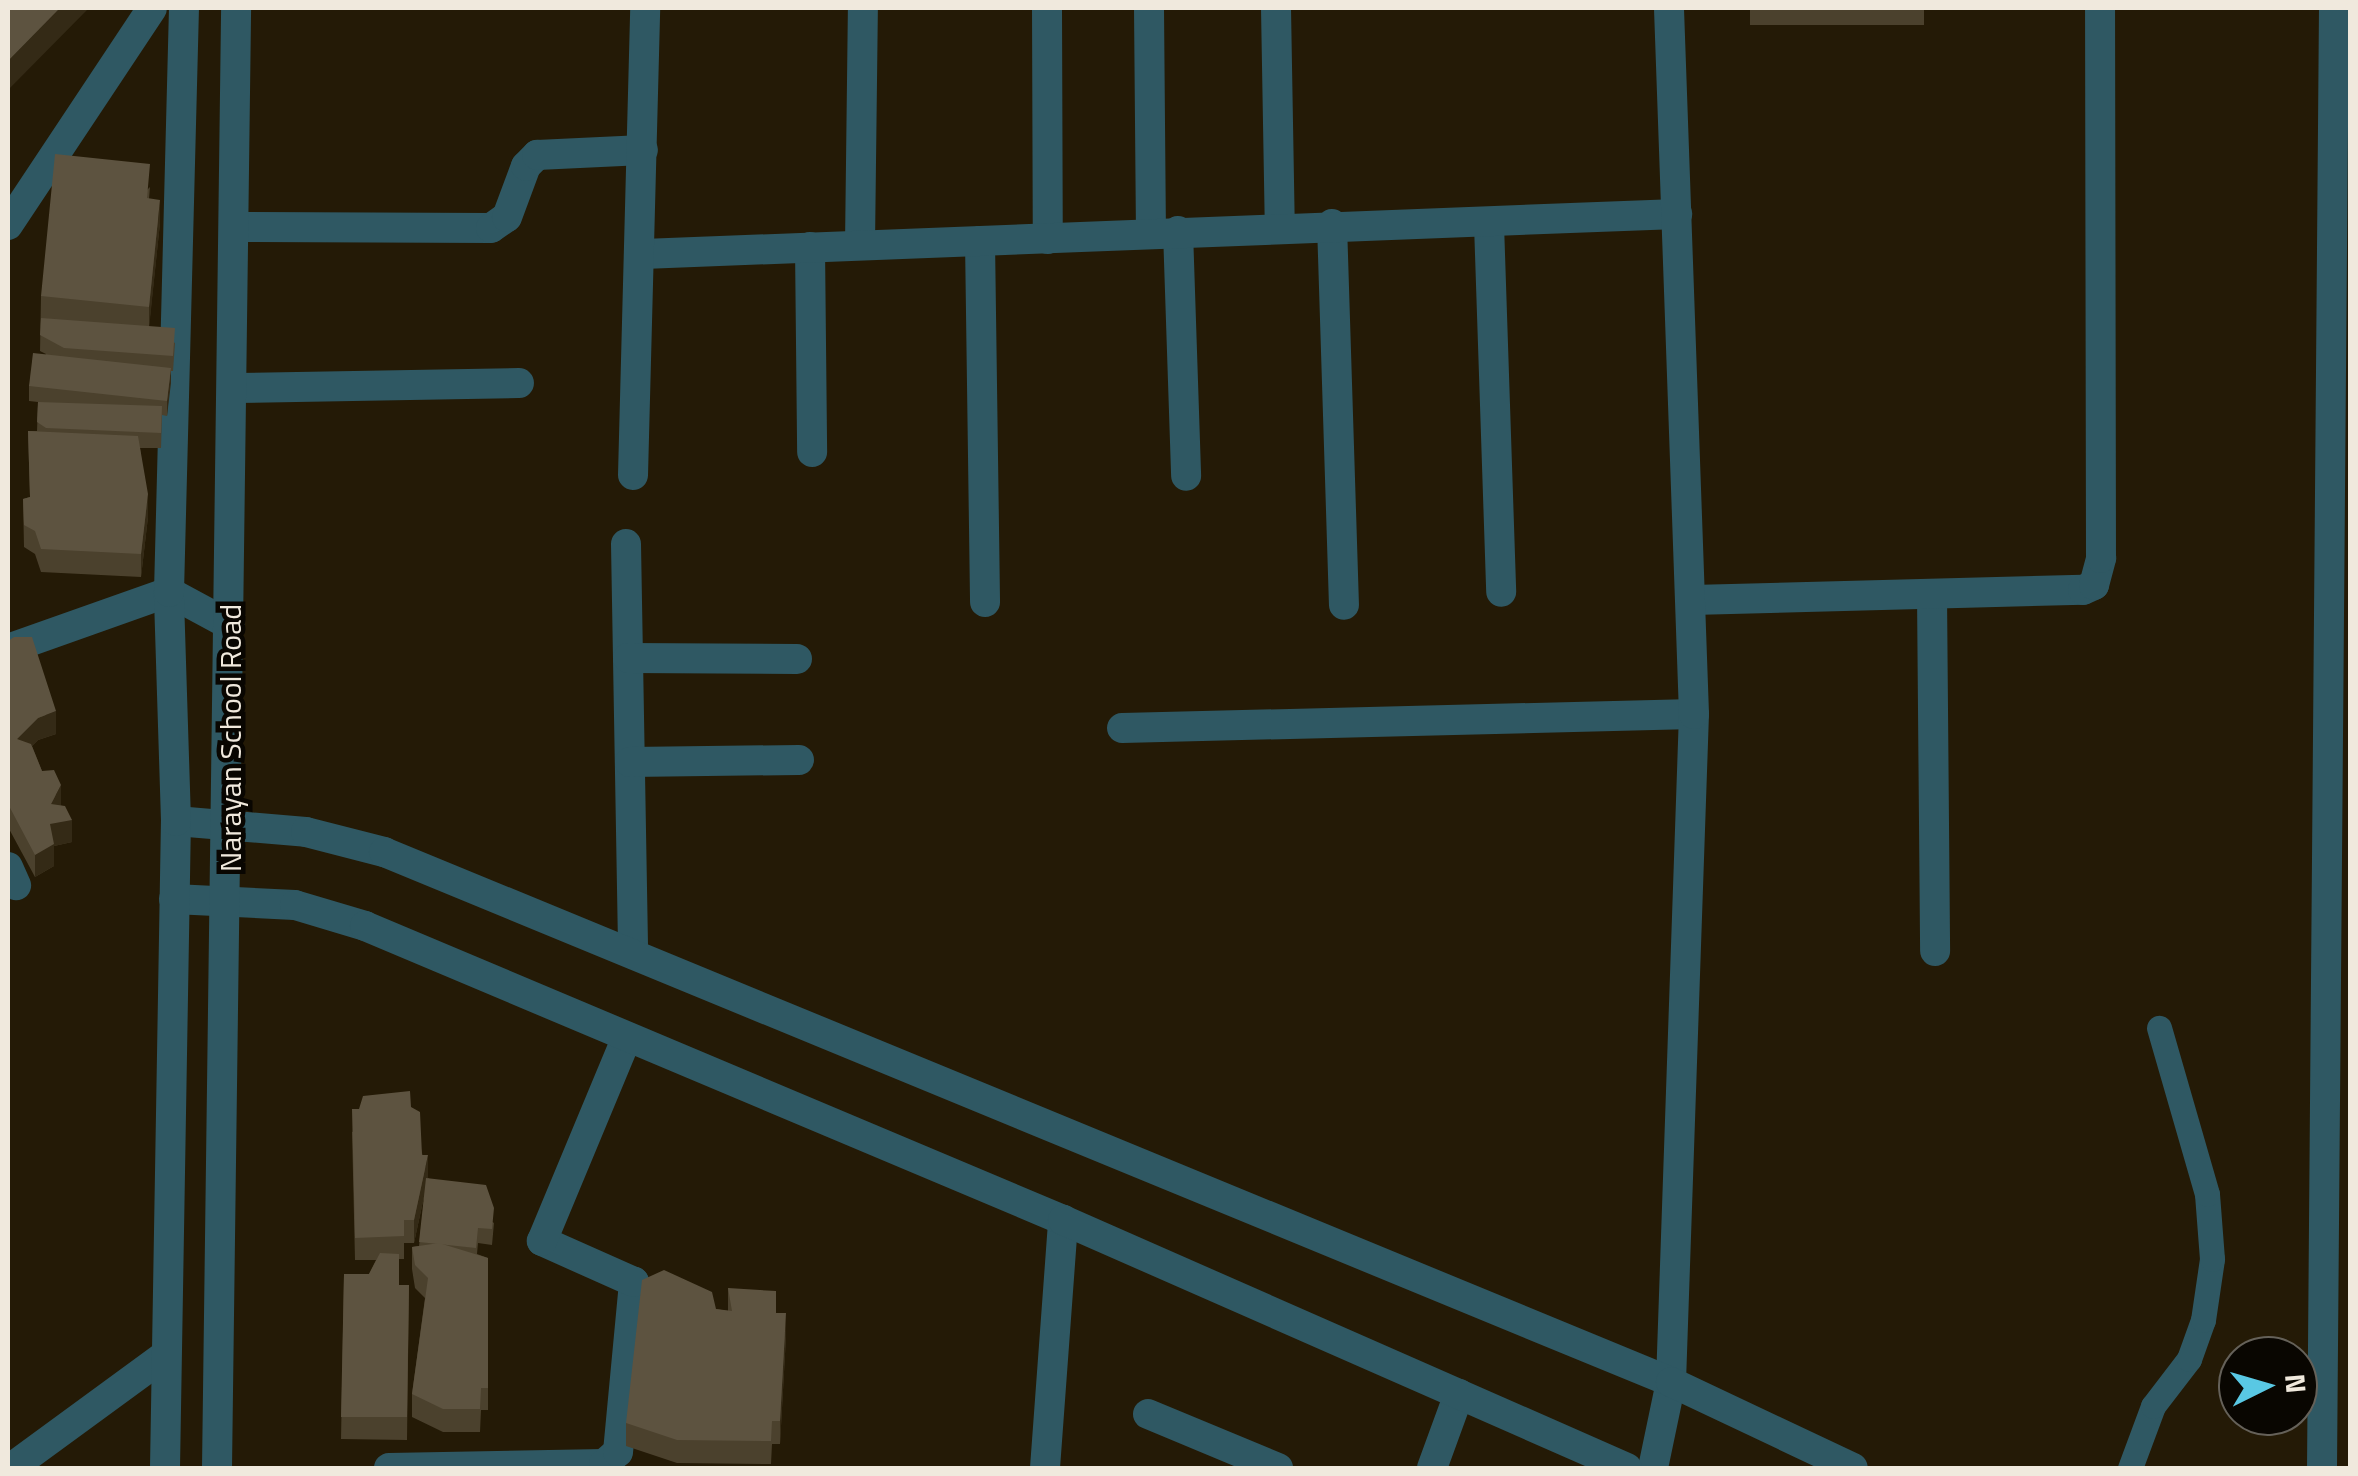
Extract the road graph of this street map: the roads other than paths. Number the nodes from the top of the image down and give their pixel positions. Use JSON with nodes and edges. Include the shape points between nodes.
{"nodes":[{"id":1,"x":152,"y":8,"type":"edge"},
{"id":2,"x":184,"y":8,"type":"edge"},
{"id":3,"x":236,"y":8,"type":"edge"},
{"id":4,"x":645,"y":8,"type":"edge"},
{"id":5,"x":863,"y":8,"type":"edge"},
{"id":6,"x":1047,"y":8,"type":"edge"},
{"id":7,"x":1150,"y":8,"type":"edge"},
{"id":8,"x":1276,"y":8,"type":"edge"},
{"id":9,"x":1669,"y":8,"type":"edge"},
{"id":10,"x":2100,"y":8,"type":"edge"},
{"id":11,"x":2334,"y":8,"type":"edge"},
{"id":12,"x":644,"y":150,"type":"junction"},
{"id":13,"x":1677,"y":214,"type":"junction"},
{"id":14,"x":8,"y":224,"type":"edge"},
{"id":15,"x":1332,"y":224,"type":"junction"},
{"id":16,"x":1489,"y":224,"type":"junction"},
{"id":17,"x":235,"y":226,"type":"junction"},
{"id":18,"x":1280,"y":227,"type":"junction"},
{"id":19,"x":1164,"y":232,"type":"junction"},
{"id":20,"x":1048,"y":239,"type":"junction"},
{"id":21,"x":980,"y":241,"type":"junction"},
{"id":22,"x":860,"y":244,"type":"junction"},
{"id":23,"x":810,"y":247,"type":"junction"},
{"id":24,"x":642,"y":254,"type":"junction"},
{"id":25,"x":519,"y":383,"type":"dead end"},
{"id":26,"x":235,"y":388,"type":"junction"},
{"id":27,"x":812,"y":452,"type":"dead end"},
{"id":28,"x":633,"y":475,"type":"dead end"},
{"id":29,"x":1186,"y":476,"type":"dead end"},
{"id":30,"x":626,"y":544,"type":"dead end"},
{"id":31,"x":2338,"y":564,"type":"edge"},
{"id":32,"x":168,"y":592,"type":"junction"},
{"id":33,"x":1501,"y":592,"type":"dead end"},
{"id":34,"x":1932,"y":594,"type":"junction"},
{"id":35,"x":1692,"y":600,"type":"junction"},
{"id":36,"x":985,"y":602,"type":"dead end"},
{"id":37,"x":1344,"y":605,"type":"dead end"},
{"id":38,"x":230,"y":625,"type":"junction"},
{"id":39,"x":8,"y":649,"type":"edge"},
{"id":40,"x":628,"y":658,"type":"junction"},
{"id":41,"x":797,"y":659,"type":"dead end"},
{"id":42,"x":1694,"y":714,"type":"junction"},
{"id":43,"x":1122,"y":728,"type":"dead end"},
{"id":44,"x":799,"y":760,"type":"dead end"},
{"id":45,"x":630,"y":762,"type":"junction"},
{"id":46,"x":176,"y":821,"type":"junction"},
{"id":47,"x":230,"y":821,"type":"junction"},
{"id":48,"x":174,"y":899,"type":"junction"},
{"id":49,"x":229,"y":900,"type":"junction"},
{"id":50,"x":1935,"y":950,"type":"dead end"},
{"id":51,"x":633,"y":954,"type":"junction"},
{"id":52,"x":2159,"y":1028,"type":"dead end"},
{"id":53,"x":628,"y":1036,"type":"junction"},
{"id":54,"x":1063,"y":1220,"type":"junction"},
{"id":55,"x":164,"y":1356,"type":"junction"},
{"id":56,"x":2336,"y":1376,"type":"edge"},
{"id":57,"x":1671,"y":1382,"type":"junction"},
{"id":58,"x":1460,"y":1394,"type":"junction"},
{"id":59,"x":1148,"y":1414,"type":"dead end"},
{"id":60,"x":614,"y":1464,"type":"edge"},
{"id":61,"x":11,"y":1468,"type":"edge"},
{"id":62,"x":165,"y":1468,"type":"edge"},
{"id":63,"x":217,"y":1468,"type":"edge"},
{"id":64,"x":389,"y":1468,"type":"edge"},
{"id":65,"x":454,"y":1468,"type":"edge"},
{"id":66,"x":1045,"y":1468,"type":"edge"},
{"id":67,"x":1278,"y":1468,"type":"edge"},
{"id":68,"x":1432,"y":1468,"type":"edge"},
{"id":69,"x":1627,"y":1468,"type":"edge"},
{"id":70,"x":1653,"y":1468,"type":"edge"},
{"id":71,"x":1853,"y":1468,"type":"edge"},
{"id":72,"x":2130,"y":1468,"type":"edge"},
{"id":73,"x":2322,"y":1468,"type":"edge"}],
"edges":[{"from":1,"to":14,"type":"street"},
{"from":2,"to":32,"type":"street"},
{"from":3,"to":17,"type":"street","name":"Narayan School Road"},
{"from":4,"to":12,"type":"street"},
{"from":5,"to":22,"type":"street"},
{"from":6,"to":20,"type":"street"},
{"from":7,"to":19,"type":"street"},
{"from":8,"to":18,"type":"street"},
{"from":9,"to":13,"type":"street"},
{"from":10,"to":34,"type":"street","via":[[2099,576],[2083,590]]},
{"from":11,"to":31,"type":"street"},
{"from":12,"to":17,"type":"street","via":[[538,155],[526,166],[508,217],[492,228]]},
{"from":12,"to":24,"type":"street"},
{"from":13,"to":16,"type":"street"},
{"from":13,"to":35,"type":"street"},
{"from":15,"to":16,"type":"street"},
{"from":15,"to":18,"type":"street"},
{"from":15,"to":37,"type":"street"},
{"from":16,"to":33,"type":"street"},
{"from":17,"to":26,"type":"street","name":"Narayan School Road"},
{"from":18,"to":19,"type":"street"},
{"from":19,"to":20,"type":"street"},
{"from":19,"to":29,"type":"street"},
{"from":20,"to":21,"type":"street"},
{"from":21,"to":22,"type":"street"},
{"from":21,"to":36,"type":"street"},
{"from":22,"to":23,"type":"street"},
{"from":23,"to":24,"type":"street"},
{"from":23,"to":27,"type":"street"},
{"from":24,"to":28,"type":"street"},
{"from":25,"to":26,"type":"street"},
{"from":26,"to":38,"type":"street","name":"Narayan School Road"},
{"from":30,"to":40,"type":"street"},
{"from":31,"to":56,"type":"street"},
{"from":32,"to":38,"type":"street"},
{"from":32,"to":39,"type":"street"},
{"from":32,"to":46,"type":"street"},
{"from":34,"to":35,"type":"street"},
{"from":34,"to":50,"type":"street"},
{"from":35,"to":42,"type":"street"},
{"from":38,"to":47,"type":"street","name":"Narayan School Road"},
{"from":40,"to":41,"type":"street"},
{"from":40,"to":45,"type":"street"},
{"from":42,"to":43,"type":"street"},
{"from":42,"to":57,"type":"street"},
{"from":44,"to":45,"type":"street"},
{"from":45,"to":51,"type":"street"},
{"from":46,"to":47,"type":"street"},
{"from":46,"to":48,"type":"street"},
{"from":47,"to":49,"type":"street","name":"Narayan School Road"},
{"from":47,"to":51,"type":"street","via":[[384,852]]},
{"from":48,"to":49,"type":"street"},
{"from":48,"to":55,"type":"street"},
{"from":49,"to":53,"type":"street","via":[[295,905],[364,926]]},
{"from":49,"to":63,"type":"street","name":"Narayan School Road"},
{"from":51,"to":57,"type":"street"},
{"from":52,"to":72,"type":"lane","via":[[2207,1194],[2212,1259],[2204,1320],[2189,1359],[2153,1406]]},
{"from":53,"to":54,"type":"street"},
{"from":53,"to":60,"type":"street","via":[[542,1242],[634,1282]]},
{"from":54,"to":58,"type":"street"},
{"from":54,"to":66,"type":"street"},
{"from":55,"to":61,"type":"street"},
{"from":55,"to":62,"type":"street"},
{"from":56,"to":73,"type":"street"},
{"from":57,"to":70,"type":"street"},
{"from":57,"to":71,"type":"street"},
{"from":58,"to":68,"type":"street"},
{"from":58,"to":69,"type":"street"},
{"from":59,"to":67,"type":"street"},
{"from":60,"to":65,"type":"street"},
{"from":64,"to":65,"type":"street"}]}
